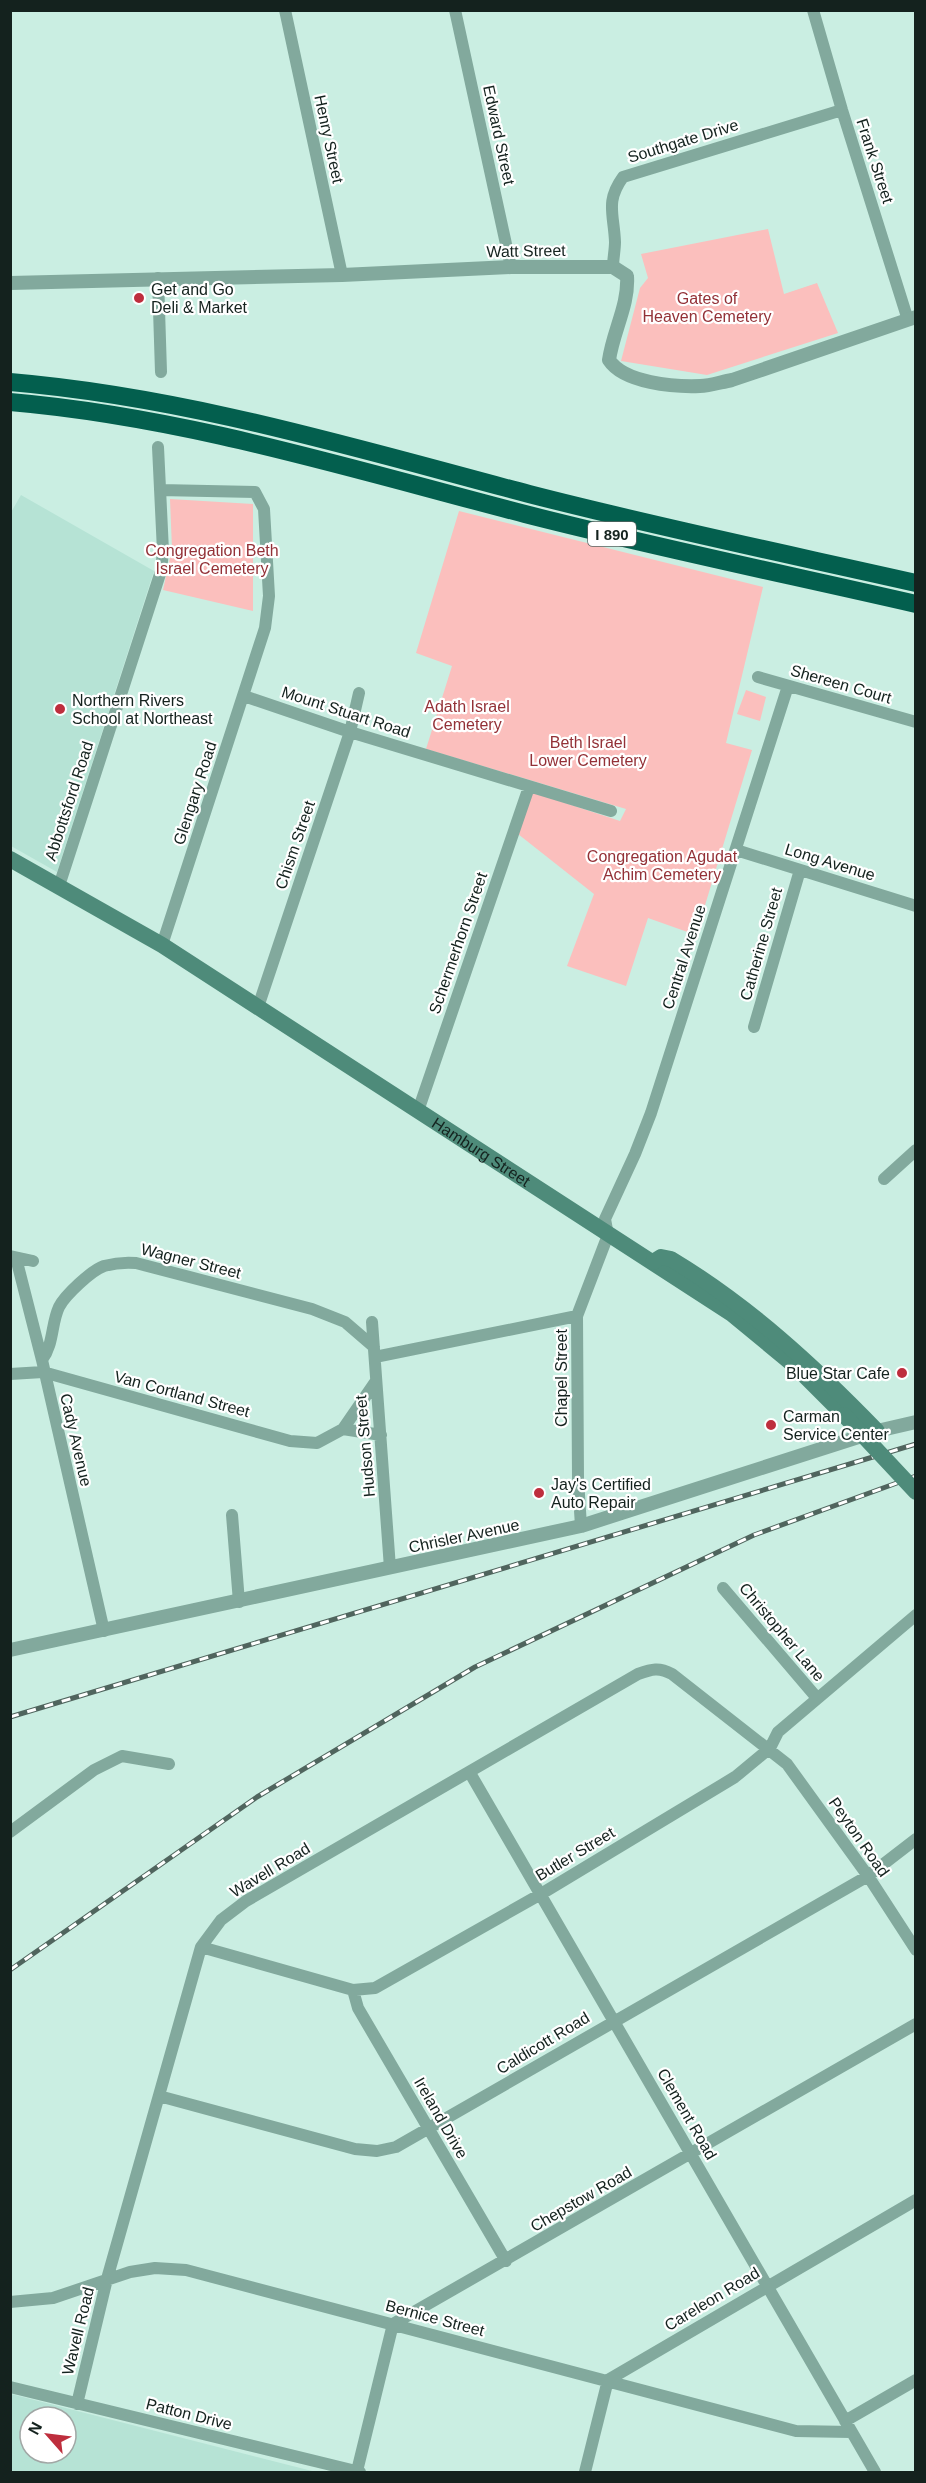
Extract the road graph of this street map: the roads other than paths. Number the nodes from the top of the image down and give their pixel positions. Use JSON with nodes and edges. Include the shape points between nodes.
{"nodes":[{"id":1,"x":285,"y":10,"type":"edge"},
{"id":2,"x":455,"y":10,"type":"edge"},
{"id":3,"x":813,"y":10,"type":"edge"},
{"id":4,"x":842,"y":110,"type":"junction"},
{"id":5,"x":511,"y":267,"type":"junction"},
{"id":6,"x":613,"y":267,"type":"junction"},
{"id":7,"x":342,"y":275,"type":"junction"},
{"id":8,"x":158,"y":278,"type":"junction"},
{"id":9,"x":10,"y":283,"type":"edge"},
{"id":10,"x":912,"y":319,"type":"edge"},
{"id":11,"x":161,"y":372,"type":"dead end"},
{"id":12,"x":10,"y":382,"type":"edge"},
{"id":13,"x":10,"y":402,"type":"edge"},
{"id":14,"x":158,"y":447,"type":"dead end"},
{"id":15,"x":160,"y":490,"type":"junction"},
{"id":16,"x":915,"y":583,"type":"edge"},
{"id":17,"x":915,"y":604,"type":"edge"},
{"id":18,"x":758,"y":677,"type":"dead end"},
{"id":19,"x":788,"y":686,"type":"junction"},
{"id":20,"x":359,"y":693,"type":"dead end"},
{"id":21,"x":244,"y":696,"type":"junction"},
{"id":22,"x":915,"y":722,"type":"edge"},
{"id":23,"x":350,"y":732,"type":"junction"},
{"id":24,"x":529,"y":787,"type":"junction"},
{"id":25,"x":610,"y":811,"type":"dead end"},
{"id":26,"x":736,"y":850,"type":"junction"},
{"id":27,"x":10,"y":859,"type":"edge"},
{"id":28,"x":800,"y":870,"type":"junction"},
{"id":29,"x":59,"y":886,"type":"junction"},
{"id":30,"x":915,"y":906,"type":"edge"},
{"id":31,"x":162,"y":945,"type":"junction"},
{"id":32,"x":258,"y":1007,"type":"junction"},
{"id":33,"x":754,"y":1027,"type":"dead end"},
{"id":34,"x":418,"y":1111,"type":"junction"},
{"id":35,"x":915,"y":1149,"type":"edge"},
{"id":36,"x":884,"y":1179,"type":"dead end"},
{"id":37,"x":609,"y":1235,"type":"junction"},
{"id":38,"x":13,"y":1257,"type":"edge"},
{"id":39,"x":33,"y":1261,"type":"dead end"},
{"id":40,"x":653,"y":1262,"type":"junction"},
{"id":41,"x":577,"y":1316,"type":"junction"},
{"id":42,"x":372,"y":1322,"type":"dead end"},
{"id":43,"x":375,"y":1352,"type":"junction"},
{"id":44,"x":42,"y":1366,"type":"junction"},
{"id":45,"x":10,"y":1374,"type":"edge"},
{"id":46,"x":376,"y":1381,"type":"junction"},
{"id":47,"x":915,"y":1422,"type":"edge"},
{"id":48,"x":343,"y":1429,"type":"junction"},
{"id":49,"x":877,"y":1431,"type":"junction"},
{"id":50,"x":381,"y":1435,"type":"junction"},
{"id":51,"x":915,"y":1492,"type":"edge"},
{"id":52,"x":232,"y":1515,"type":"dead end"},
{"id":53,"x":581,"y":1526,"type":"junction"},
{"id":54,"x":390,"y":1569,"type":"junction"},
{"id":55,"x":723,"y":1588,"type":"dead end"},
{"id":56,"x":239,"y":1602,"type":"junction"},
{"id":57,"x":915,"y":1615,"type":"edge"},
{"id":58,"x":104,"y":1631,"type":"junction"},
{"id":59,"x":10,"y":1650,"type":"edge"},
{"id":60,"x":817,"y":1698,"type":"junction"},
{"id":61,"x":770,"y":1748,"type":"junction"},
{"id":62,"x":169,"y":1764,"type":"dead end"},
{"id":63,"x":470,"y":1773,"type":"junction"},
{"id":64,"x":10,"y":1832,"type":"edge"},
{"id":65,"x":915,"y":1839,"type":"edge"},
{"id":66,"x":868,"y":1876,"type":"junction"},
{"id":67,"x":542,"y":1894,"type":"junction"},
{"id":68,"x":201,"y":1947,"type":"junction"},
{"id":69,"x":915,"y":1950,"type":"edge"},
{"id":70,"x":353,"y":1990,"type":"junction"},
{"id":71,"x":614,"y":2021,"type":"junction"},
{"id":72,"x":915,"y":2024,"type":"edge"},
{"id":73,"x":159,"y":2096,"type":"junction"},
{"id":74,"x":428,"y":2130,"type":"junction"},
{"id":75,"x":692,"y":2154,"type":"junction"},
{"id":76,"x":915,"y":2200,"type":"edge"},
{"id":77,"x":506,"y":2261,"type":"junction"},
{"id":78,"x":107,"y":2279,"type":"junction"},
{"id":79,"x":766,"y":2286,"type":"junction"},
{"id":80,"x":10,"y":2302,"type":"edge"},
{"id":81,"x":393,"y":2324,"type":"junction"},
{"id":82,"x":608,"y":2380,"type":"junction"},
{"id":83,"x":915,"y":2380,"type":"edge"},
{"id":84,"x":10,"y":2387,"type":"edge"},
{"id":85,"x":76,"y":2404,"type":"junction"},
{"id":86,"x":848,"y":2427,"type":"junction"},
{"id":87,"x":358,"y":2472,"type":"edge"},
{"id":88,"x":585,"y":2472,"type":"edge"},
{"id":89,"x":875,"y":2472,"type":"edge"}],
"edges":[{"from":1,"to":7,"type":"street","name":"Henry Street"},
{"from":2,"to":5,"type":"street","name":"Edward Street"},
{"from":3,"to":4,"type":"street","name":"Frank Street"},
{"from":4,"to":6,"type":"street","name":"Southgate Drive","via":[[623,177],[610,202],[615,243]]},
{"from":4,"to":10,"type":"street","name":"Frank Street"},
{"from":5,"to":6,"type":"street","name":"Watt Street"},
{"from":5,"to":7,"type":"street","name":"Watt Street"},
{"from":6,"to":10,"type":"street","via":[[627,276],[628,293],[609,360],[615,369],[632,377],[656,382],[700,386],[732,380]]},
{"from":7,"to":8,"type":"street","name":"Watt Street"},
{"from":8,"to":9,"type":"street","name":"Watt Street"},
{"from":8,"to":11,"type":"street"},
{"from":12,"to":16,"type":"highway","number":"I 890","via":[[209,411],[573,504]]},
{"from":13,"to":17,"type":"highway","number":"I 890","via":[[136,418],[239,439],[548,519]]},
{"from":14,"to":15,"type":"street","name":"Abbottsford Road"},
{"from":15,"to":21,"type":"street","name":"Glengary Road","via":[[255,492],[264,509],[269,596],[265,628]]},
{"from":15,"to":29,"type":"street","name":"Abbottsford Road","via":[[161,571]]},
{"from":18,"to":19,"type":"street","name":"Shereen Court"},
{"from":19,"to":22,"type":"street","name":"Shereen Court"},
{"from":19,"to":26,"type":"street","name":"Central Avenue"},
{"from":20,"to":23,"type":"street","name":"Chism Street"},
{"from":21,"to":23,"type":"street","name":"Mount Stuart Road"},
{"from":21,"to":31,"type":"street","name":"Glengary Road"},
{"from":23,"to":24,"type":"street","name":"Mount Stuart Road"},
{"from":23,"to":32,"type":"street","name":"Chism Street"},
{"from":24,"to":25,"type":"street","name":"Mount Stuart Road"},
{"from":24,"to":34,"type":"street","name":"Schermerhorn Street"},
{"from":26,"to":28,"type":"street","name":"Long Avenue"},
{"from":26,"to":37,"type":"street","name":"Central Avenue","via":[[651,1113],[605,1220]]},
{"from":27,"to":29,"type":"main road","name":"Hamburg Street"},
{"from":28,"to":30,"type":"street","name":"Long Avenue"},
{"from":28,"to":33,"type":"street","name":"Catherine Street"},
{"from":29,"to":31,"type":"main road","name":"Hamburg Street"},
{"from":31,"to":32,"type":"main road","name":"Hamburg Street"},
{"from":32,"to":34,"type":"main road","name":"Hamburg Street"},
{"from":34,"to":37,"type":"main road","name":"Hamburg Street"},
{"from":35,"to":36,"type":"street"},
{"from":37,"to":40,"type":"main road","name":"Hamburg Street"},
{"from":37,"to":41,"type":"street","name":"Chapel Street"},
{"from":38,"to":39,"type":"street"},
{"from":38,"to":44,"type":"street","name":"Cady Avenue"},
{"from":40,"to":49,"type":"main road","via":[[661,1257],[671,1259],[762,1322]]},
{"from":40,"to":51,"type":"main road","name":"Hamburg Street","bridge":true,"via":[[732,1314],[795,1366]]},
{"from":41,"to":43,"type":"street"},
{"from":41,"to":53,"type":"street","name":"Chapel Street"},
{"from":42,"to":43,"type":"street","name":"Hudson Street"},
{"from":43,"to":44,"type":"street","name":"Wagner Street","via":[[345,1322],[312,1309],[123,1262],[101,1267],[67,1294],[58,1307]]},
{"from":43,"to":46,"type":"street","name":"Hudson Street"},
{"from":44,"to":45,"type":"street","name":"Van Cortland Street"},
{"from":44,"to":48,"type":"street","name":"Van Cortland Street","via":[[290,1441],[317,1443]]},
{"from":44,"to":58,"type":"street","name":"Cady Avenue"},
{"from":46,"to":48,"type":"street","name":"Van Cortland Street"},
{"from":46,"to":50,"type":"street","name":"Hudson Street"},
{"from":47,"to":49,"type":"street","name":"Chrisler Avenue"},
{"from":48,"to":50,"type":"street"},
{"from":49,"to":53,"type":"street","name":"Chrisler Avenue"},
{"from":50,"to":54,"type":"street","name":"Hudson Street"},
{"from":52,"to":56,"type":"street"},
{"from":53,"to":54,"type":"street","name":"Chrisler Avenue"},
{"from":54,"to":56,"type":"street","name":"Chrisler Avenue"},
{"from":55,"to":60,"type":"street","name":"Christopher Lane"},
{"from":56,"to":58,"type":"street","name":"Chrisler Avenue"},
{"from":57,"to":60,"type":"street","name":"Butler Street"},
{"from":58,"to":59,"type":"street","name":"Chrisler Avenue"},
{"from":60,"to":61,"type":"street","name":"Butler Street","via":[[778,1732]]},
{"from":61,"to":63,"type":"street","name":"Wavell Road","via":[[661,1668],[651,1669]]},
{"from":61,"to":66,"type":"street","name":"Peyton Road","via":[[787,1764]]},
{"from":61,"to":67,"type":"street","name":"Butler Street","via":[[735,1778]]},
{"from":62,"to":64,"type":"street","via":[[122,1756],[94,1770]]},
{"from":63,"to":67,"type":"street","name":"Clement Road"},
{"from":63,"to":68,"type":"street","name":"Wavell Road","via":[[246,1901],[221,1920]]},
{"from":65,"to":66,"type":"street","name":"Caldicott Road"},
{"from":66,"to":69,"type":"street","name":"Peyton Road"},
{"from":66,"to":71,"type":"street","name":"Caldicott Road"},
{"from":67,"to":70,"type":"street","name":"Butler Street","via":[[375,1988]]},
{"from":67,"to":71,"type":"street","name":"Clement Road"},
{"from":68,"to":70,"type":"street","name":"Butler Street"},
{"from":68,"to":73,"type":"street","name":"Wavell Road"},
{"from":70,"to":74,"type":"street","name":"Ireland Drive","via":[[358,2008]]},
{"from":71,"to":74,"type":"street","name":"Caldicott Road"},
{"from":71,"to":75,"type":"street","name":"Clement Road"},
{"from":72,"to":75,"type":"street","name":"Chepstow Road"},
{"from":73,"to":74,"type":"street","name":"Caldicott Road","via":[[355,2150],[396,2147]]},
{"from":73,"to":78,"type":"street","name":"Wavell Road"},
{"from":74,"to":77,"type":"street","name":"Ireland Drive"},
{"from":75,"to":77,"type":"street","name":"Chepstow Road"},
{"from":75,"to":79,"type":"street","name":"Clement Road"},
{"from":76,"to":79,"type":"street","name":"Careleon Road"},
{"from":77,"to":81,"type":"street","name":"Chepstow Road"},
{"from":78,"to":80,"type":"street","name":"Bernice Street","via":[[53,2298]]},
{"from":78,"to":81,"type":"street","name":"Bernice Street","via":[[155,2268],[186,2270]]},
{"from":78,"to":85,"type":"street","name":"Wavell Road"},
{"from":79,"to":82,"type":"street","name":"Careleon Road"},
{"from":79,"to":86,"type":"street","name":"Clement Road"},
{"from":81,"to":82,"type":"street","name":"Bernice Street"},
{"from":81,"to":87,"type":"street"},
{"from":82,"to":86,"type":"street","name":"Bernice Street","via":[[796,2431]]},
{"from":82,"to":88,"type":"street"},
{"from":83,"to":86,"type":"street"},
{"from":84,"to":85,"type":"street","name":"Patton Drive"},
{"from":85,"to":87,"type":"street","name":"Patton Drive"},
{"from":86,"to":89,"type":"street","name":"Clement Road"}]}
